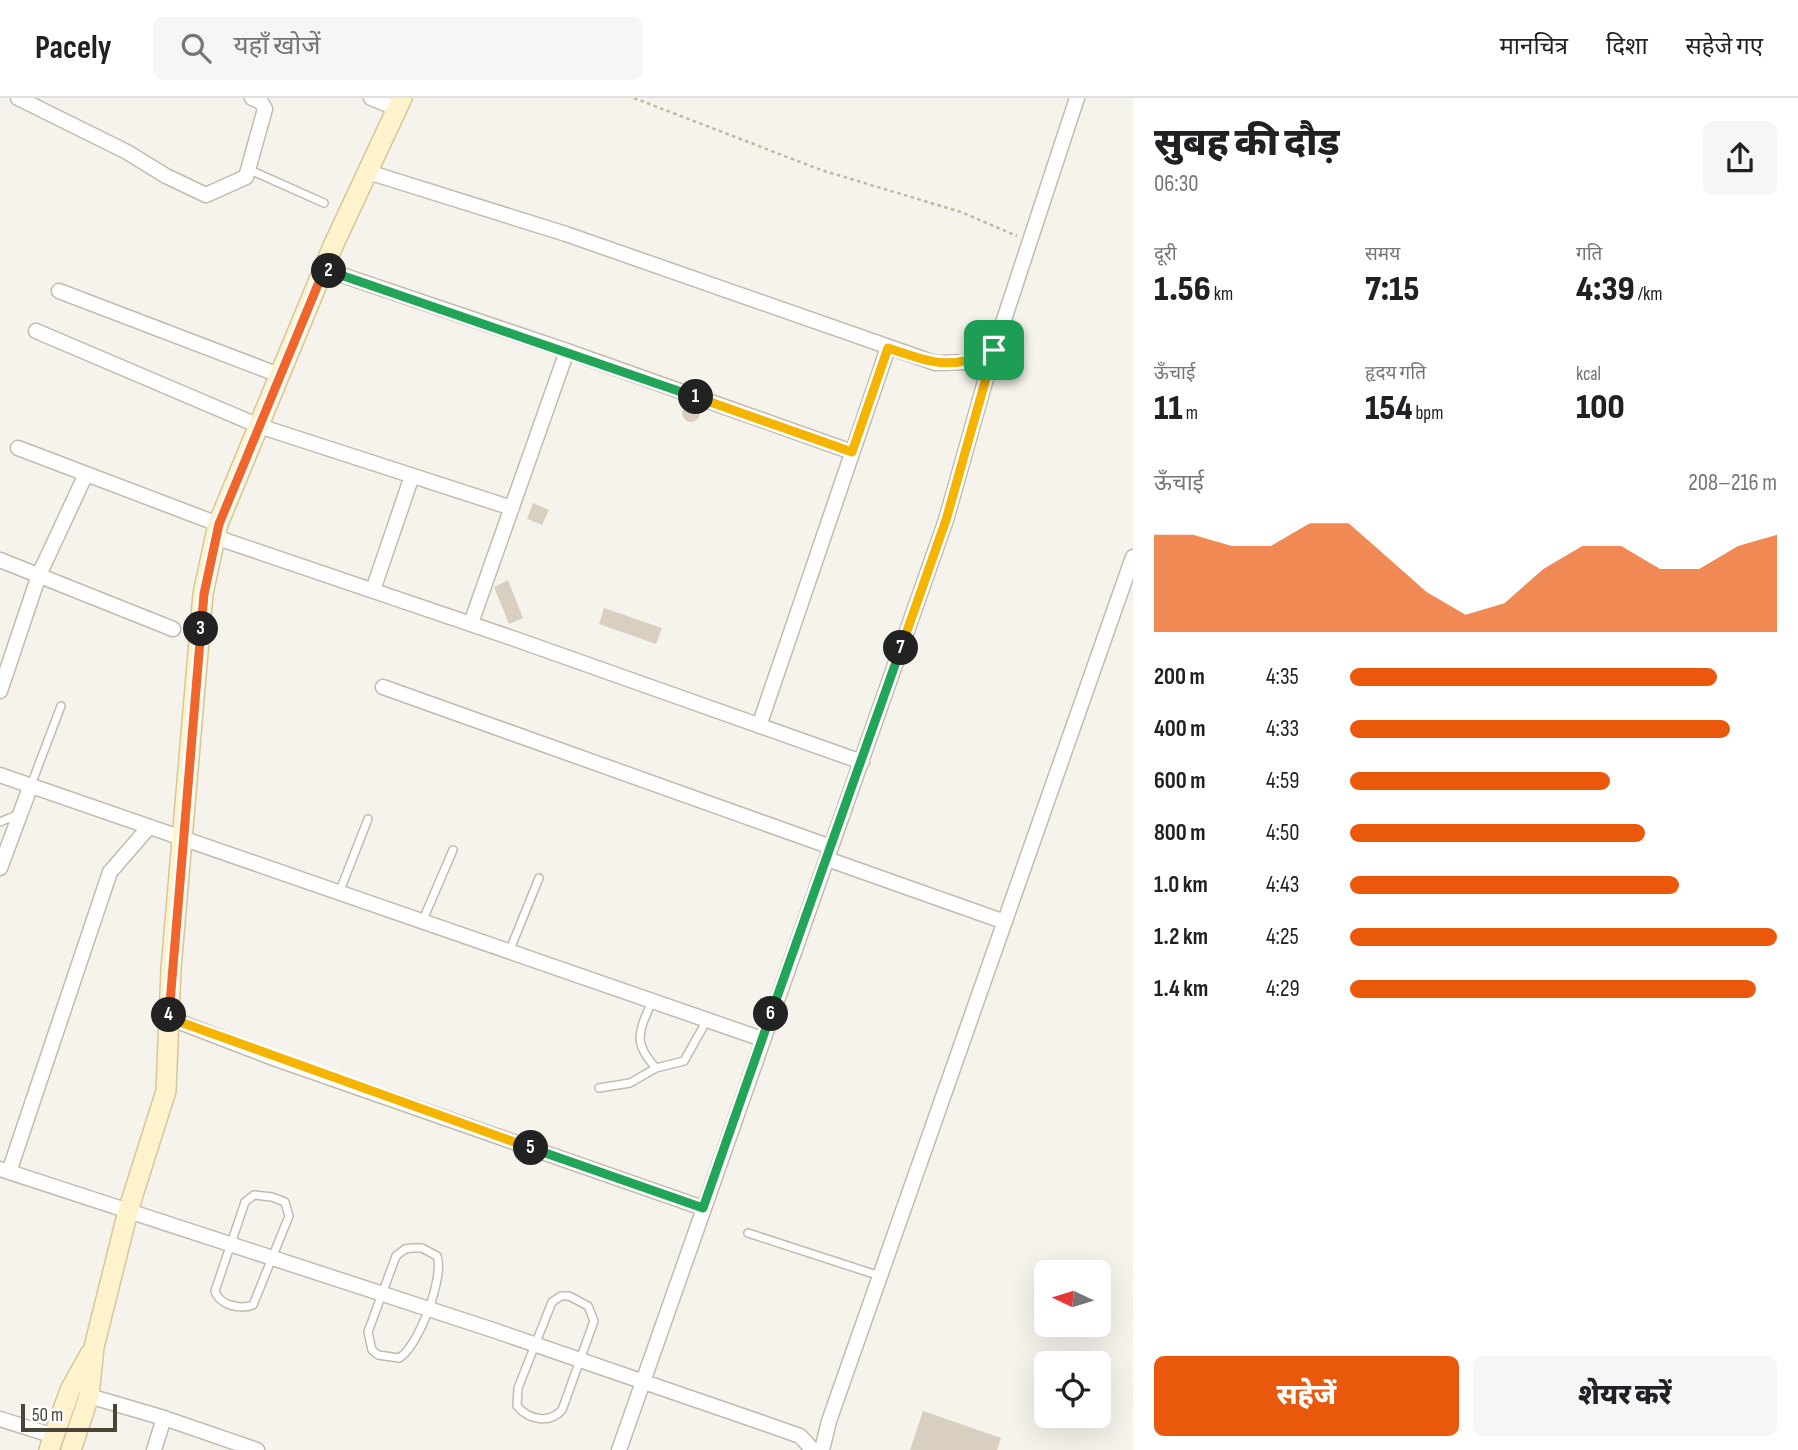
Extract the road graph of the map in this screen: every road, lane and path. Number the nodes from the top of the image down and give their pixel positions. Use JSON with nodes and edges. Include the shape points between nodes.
{"nodes":[{"id":1,"x":18,"y":98,"type":"edge"},
{"id":2,"x":252,"y":98,"type":"edge"},
{"id":3,"x":371,"y":98,"type":"edge"},
{"id":4,"x":634,"y":98,"type":"edge"},
{"id":5,"x":1077,"y":98,"type":"edge"},
{"id":6,"x":43,"y":102,"type":"edge"},
{"id":7,"x":400,"y":103,"type":"edge"},
{"id":8,"x":250,"y":170,"type":"junction"},
{"id":9,"x":368,"y":172,"type":"junction"},
{"id":10,"x":324,"y":202,"type":"dead end"},
{"id":11,"x":1029,"y":241,"type":"junction"},
{"id":12,"x":324,"y":270,"type":"junction"},
{"id":13,"x":59,"y":291,"type":"dead end"},
{"id":14,"x":36,"y":331,"type":"dead end"},
{"id":15,"x":888,"y":348,"type":"junction"},
{"id":16,"x":994,"y":350,"type":"junction"},
{"id":17,"x":567,"y":351,"type":"junction"},
{"id":18,"x":279,"y":375,"type":"junction"},
{"id":19,"x":258,"y":426,"type":"junction"},
{"id":20,"x":18,"y":448,"type":"dead end"},
{"id":21,"x":852,"y":452,"type":"junction"},
{"id":22,"x":86,"y":474,"type":"junction"},
{"id":23,"x":412,"y":475,"type":"junction"},
{"id":24,"x":512,"y":508,"type":"junction"},
{"id":25,"x":217,"y":530,"type":"junction"},
{"id":26,"x":1133,"y":557,"type":"edge"},
{"id":27,"x":0,"y":560,"type":"edge"},
{"id":28,"x":39,"y":575,"type":"junction"},
{"id":29,"x":373,"y":590,"type":"junction"},
{"id":30,"x":471,"y":624,"type":"junction"},
{"id":31,"x":173,"y":629,"type":"dead end"},
{"id":32,"x":383,"y":687,"type":"dead end"},
{"id":33,"x":0,"y":691,"type":"edge"},
{"id":34,"x":61,"y":706,"type":"dead end"},
{"id":35,"x":759,"y":726,"type":"junction"},
{"id":36,"x":862,"y":762,"type":"junction"},
{"id":37,"x":0,"y":775,"type":"edge"},
{"id":38,"x":31,"y":785,"type":"junction"},
{"id":39,"x":20,"y":814,"type":"junction"},
{"id":40,"x":368,"y":819,"type":"dead end"},
{"id":41,"x":0,"y":821,"type":"edge"},
{"id":42,"x":149,"y":827,"type":"junction"},
{"id":43,"x":183,"y":839,"type":"junction"},
{"id":44,"x":453,"y":850,"type":"dead end"},
{"id":45,"x":829,"y":853,"type":"junction"},
{"id":46,"x":0,"y":868,"type":"edge"},
{"id":47,"x":539,"y":878,"type":"dead end"},
{"id":48,"x":339,"y":893,"type":"junction"},
{"id":49,"x":422,"y":922,"type":"junction"},
{"id":50,"x":1005,"y":922,"type":"junction"},
{"id":51,"x":509,"y":953,"type":"junction"},
{"id":52,"x":652,"y":1001,"type":"junction"},
{"id":53,"x":169,"y":1018,"type":"junction"},
{"id":54,"x":707,"y":1020,"type":"junction"},
{"id":55,"x":762,"y":1039,"type":"junction"},
{"id":56,"x":656,"y":1068,"type":"junction"},
{"id":57,"x":599,"y":1088,"type":"dead end"},
{"id":58,"x":4,"y":1171,"type":"edge"},
{"id":59,"x":703,"y":1208,"type":"junction"},
{"id":60,"x":128,"y":1211,"type":"junction"},
{"id":61,"x":748,"y":1233,"type":"dead end"},
{"id":62,"x":229,"y":1245,"type":"junction"},
{"id":63,"x":273,"y":1259,"type":"junction"},
{"id":64,"x":880,"y":1276,"type":"junction"},
{"id":65,"x":382,"y":1294,"type":"junction"},
{"id":66,"x":427,"y":1309,"type":"junction"},
{"id":67,"x":534,"y":1345,"type":"junction"},
{"id":68,"x":93,"y":1347,"type":"junction"},
{"id":69,"x":582,"y":1362,"type":"junction"},
{"id":70,"x":642,"y":1383,"type":"junction"},
{"id":71,"x":89,"y":1396,"type":"junction"},
{"id":72,"x":164,"y":1418,"type":"junction"},
{"id":73,"x":0,"y":1419,"type":"edge"},
{"id":74,"x":51,"y":1443,"type":"edge"},
{"id":75,"x":237,"y":1447,"type":"edge"},
{"id":76,"x":71,"y":1450,"type":"edge"},
{"id":77,"x":154,"y":1450,"type":"edge"},
{"id":78,"x":257,"y":1450,"type":"edge"},
{"id":79,"x":619,"y":1450,"type":"edge"},
{"id":80,"x":813,"y":1450,"type":"edge"},
{"id":81,"x":822,"y":1450,"type":"edge"}],
"edges":[{"from":1,"to":6,"type":"street"},
{"from":2,"to":8,"type":"street","via":[[265,109]]},
{"from":3,"to":7,"type":"street"},
{"from":4,"to":11,"type":"path","via":[[811,167],[961,212]]},
{"from":5,"to":11,"type":"street"},
{"from":6,"to":8,"type":"street","via":[[199,193],[213,194],[243,181]]},
{"from":7,"to":9,"type":"main road"},
{"from":8,"to":10,"type":"lane"},
{"from":9,"to":12,"type":"main road"},
{"from":9,"to":15,"type":"street","via":[[566,234]]},
{"from":11,"to":16,"type":"street"},
{"from":12,"to":17,"type":"street"},
{"from":12,"to":18,"type":"main road"},
{"from":13,"to":18,"type":"street"},
{"from":14,"to":19,"type":"street"},
{"from":15,"to":16,"type":"street","via":[[952,365],[971,362]]},
{"from":15,"to":21,"type":"street"},
{"from":16,"to":36,"type":"street","via":[[946,520]]},
{"from":17,"to":21,"type":"street"},
{"from":17,"to":24,"type":"street"},
{"from":18,"to":19,"type":"main road"},
{"from":19,"to":23,"type":"street"},
{"from":19,"to":25,"type":"main road"},
{"from":20,"to":22,"type":"street"},
{"from":21,"to":35,"type":"street"},
{"from":22,"to":25,"type":"street"},
{"from":22,"to":28,"type":"street"},
{"from":23,"to":24,"type":"street"},
{"from":23,"to":29,"type":"street"},
{"from":24,"to":30,"type":"street"},
{"from":25,"to":29,"type":"street"},
{"from":25,"to":43,"type":"main road","via":[[204,594]]},
{"from":26,"to":50,"type":"street"},
{"from":27,"to":28,"type":"street"},
{"from":28,"to":31,"type":"street"},
{"from":28,"to":33,"type":"street"},
{"from":29,"to":30,"type":"street"},
{"from":30,"to":35,"type":"street"},
{"from":32,"to":45,"type":"street"},
{"from":34,"to":38,"type":"lane"},
{"from":35,"to":36,"type":"street"},
{"from":36,"to":45,"type":"street"},
{"from":37,"to":38,"type":"street"},
{"from":38,"to":39,"type":"street"},
{"from":38,"to":42,"type":"street"},
{"from":39,"to":41,"type":"lane"},
{"from":39,"to":46,"type":"street"},
{"from":40,"to":48,"type":"lane"},
{"from":42,"to":43,"type":"street"},
{"from":42,"to":58,"type":"street","via":[[110,872]]},
{"from":43,"to":48,"type":"street"},
{"from":43,"to":53,"type":"main road"},
{"from":44,"to":49,"type":"lane"},
{"from":45,"to":50,"type":"street"},
{"from":45,"to":55,"type":"street"},
{"from":47,"to":51,"type":"lane"},
{"from":48,"to":49,"type":"street"},
{"from":49,"to":51,"type":"street"},
{"from":50,"to":64,"type":"street"},
{"from":51,"to":52,"type":"street"},
{"from":52,"to":54,"type":"street"},
{"from":52,"to":56,"type":"lane","via":[[639,1042]]},
{"from":53,"to":59,"type":"street"},
{"from":53,"to":60,"type":"main road","via":[[166,1091]]},
{"from":54,"to":55,"type":"street"},
{"from":54,"to":56,"type":"lane","via":[[684,1061]]},
{"from":55,"to":59,"type":"street"},
{"from":56,"to":57,"type":"lane","via":[[630,1083]]},
{"from":58,"to":60,"type":"street"},
{"from":59,"to":70,"type":"street"},
{"from":60,"to":62,"type":"street"},
{"from":60,"to":68,"type":"main road"},
{"from":61,"to":64,"type":"lane"},
{"from":62,"to":63,"type":"street"},
{"from":62,"to":63,"type":"lane","via":[[215,1291],[222,1301],[240,1308],[253,1306]]},
{"from":62,"to":63,"type":"lane","via":[[249,1197],[272,1196],[285,1202],[289,1211]]},
{"from":63,"to":65,"type":"street"},
{"from":64,"to":81,"type":"street"},
{"from":65,"to":66,"type":"street"},
{"from":65,"to":66,"type":"lane","via":[[400,1251],[422,1248],[433,1252],[441,1264]]},
{"from":65,"to":66,"type":"lane","via":[[368,1332],[368,1341],[378,1355],[399,1358],[406,1354]]},
{"from":66,"to":67,"type":"street"},
{"from":67,"to":69,"type":"street"},
{"from":67,"to":69,"type":"lane","via":[[555,1298],[569,1296],[588,1306],[594,1321]]},
{"from":67,"to":69,"type":"lane","via":[[516,1399],[528,1415],[550,1419],[562,1410]]},
{"from":68,"to":71,"type":"main road"},
{"from":68,"to":74,"type":"main road"},
{"from":69,"to":70,"type":"street"},
{"from":70,"to":79,"type":"street"},
{"from":70,"to":80,"type":"street","via":[[800,1436]]},
{"from":71,"to":72,"type":"street"},
{"from":71,"to":76,"type":"main road"},
{"from":72,"to":75,"type":"street"},
{"from":72,"to":77,"type":"street"},
{"from":73,"to":74,"type":"street"},
{"from":75,"to":78,"type":"street"}]}
